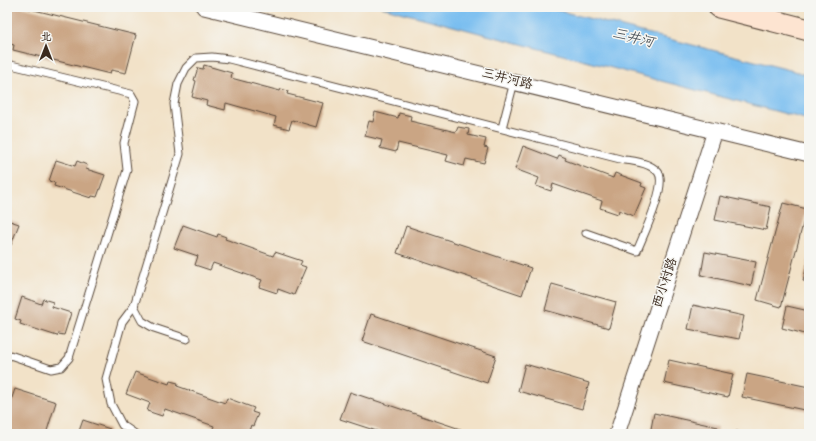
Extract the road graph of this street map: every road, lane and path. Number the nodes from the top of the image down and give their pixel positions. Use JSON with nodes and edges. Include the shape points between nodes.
{"nodes":[{"id":1,"x":204,"y":7,"type":"edge"},
{"id":2,"x":719,"y":7,"type":"edge"},
{"id":3,"x":770,"y":7,"type":"edge"},
{"id":4,"x":809,"y":17,"type":"edge"},
{"id":5,"x":809,"y":30,"type":"edge"},
{"id":6,"x":7,"y":64,"type":"edge"},
{"id":7,"x":514,"y":82,"type":"junction"},
{"id":8,"x":502,"y":128,"type":"junction"},
{"id":9,"x":716,"y":131,"type":"junction"},
{"id":10,"x":809,"y":154,"type":"edge"},
{"id":11,"x":586,"y":233,"type":"dead end"},
{"id":12,"x":134,"y":306,"type":"junction"},
{"id":13,"x":187,"y":339,"type":"dead end"},
{"id":14,"x":7,"y":354,"type":"edge"},
{"id":15,"x":135,"y":434,"type":"edge"},
{"id":16,"x":617,"y":434,"type":"edge"}],
"edges":[{"from":1,"to":7,"type":"street","name":"三井河路"},
{"from":2,"to":5,"type":"main road"},
{"from":3,"to":4,"type":"main road"},
{"from":6,"to":14,"type":"lane","via":[[131,94],[135,101],[124,143],[127,170],[69,358],[61,367],[51,369]]},
{"from":7,"to":8,"type":"lane"},
{"from":7,"to":9,"type":"street","name":"三井河路"},
{"from":8,"to":11,"type":"lane","via":[[624,160],[643,162],[658,172],[662,179],[660,192],[637,251]]},
{"from":8,"to":12,"type":"lane","via":[[229,58],[196,58],[186,68],[178,84],[174,104],[180,154]]},
{"from":9,"to":10,"type":"street","name":"三井河路"},
{"from":9,"to":16,"type":"street","name":"西小村路"},
{"from":12,"to":13,"type":"lane","via":[[142,320],[148,324]]},
{"from":12,"to":15,"type":"lane","via":[[122,322],[106,379],[111,404],[122,425]]}]}
